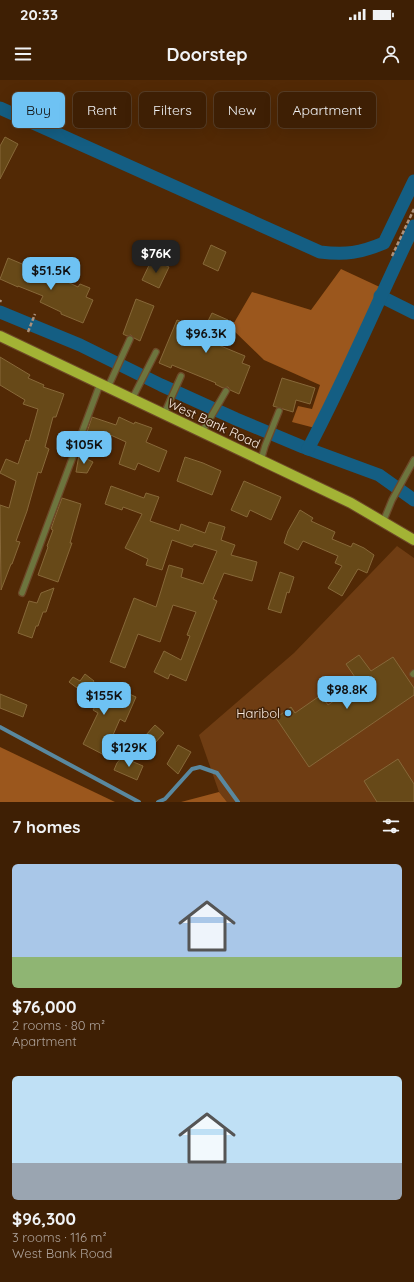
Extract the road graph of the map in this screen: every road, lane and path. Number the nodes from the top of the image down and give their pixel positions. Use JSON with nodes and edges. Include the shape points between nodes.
{"nodes":[{"id":1,"x":414,"y":209,"type":"edge"},
{"id":2,"x":392,"y":256,"type":"dead end"},
{"id":3,"x":35,"y":314,"type":"dead end"},
{"id":4,"x":28,"y":332,"type":"dead end"},
{"id":5,"x":0,"y":337,"type":"edge"},
{"id":6,"x":130,"y":339,"type":"dead end"},
{"id":7,"x":156,"y":352,"type":"dead end"},
{"id":8,"x":181,"y":376,"type":"dead end"},
{"id":9,"x":104,"y":386,"type":"junction"},
{"id":10,"x":226,"y":391,"type":"dead end"},
{"id":11,"x":132,"y":399,"type":"junction"},
{"id":12,"x":279,"y":411,"type":"dead end"},
{"id":13,"x":164,"y":414,"type":"junction"},
{"id":14,"x":202,"y":432,"type":"junction"},
{"id":15,"x":261,"y":460,"type":"junction"},
{"id":16,"x":414,"y":460,"type":"edge"},
{"id":17,"x":383,"y":522,"type":"junction"},
{"id":18,"x":414,"y":540,"type":"edge"},
{"id":19,"x":22,"y":592,"type":"dead end"}],
"edges":[{"from":1,"to":2,"type":"path"},
{"from":3,"to":4,"type":"path"},
{"from":5,"to":9,"type":"main road","name":"West Bank Road"},
{"from":6,"to":9,"type":"lane","via":[[114,376]]},
{"from":7,"to":11,"type":"lane"},
{"from":8,"to":13,"type":"lane"},
{"from":9,"to":11,"type":"main road","name":"West Bank Road"},
{"from":9,"to":19,"type":"lane"},
{"from":10,"to":14,"type":"lane"},
{"from":11,"to":13,"type":"main road","name":"West Bank Road"},
{"from":12,"to":15,"type":"lane"},
{"from":13,"to":14,"type":"main road","name":"West Bank Road"},
{"from":14,"to":15,"type":"main road","name":"West Bank Road"},
{"from":15,"to":17,"type":"main road","name":"West Bank Road","via":[[351,503]]},
{"from":16,"to":17,"type":"lane"},
{"from":17,"to":18,"type":"main road","name":"West Bank Road"}]}
